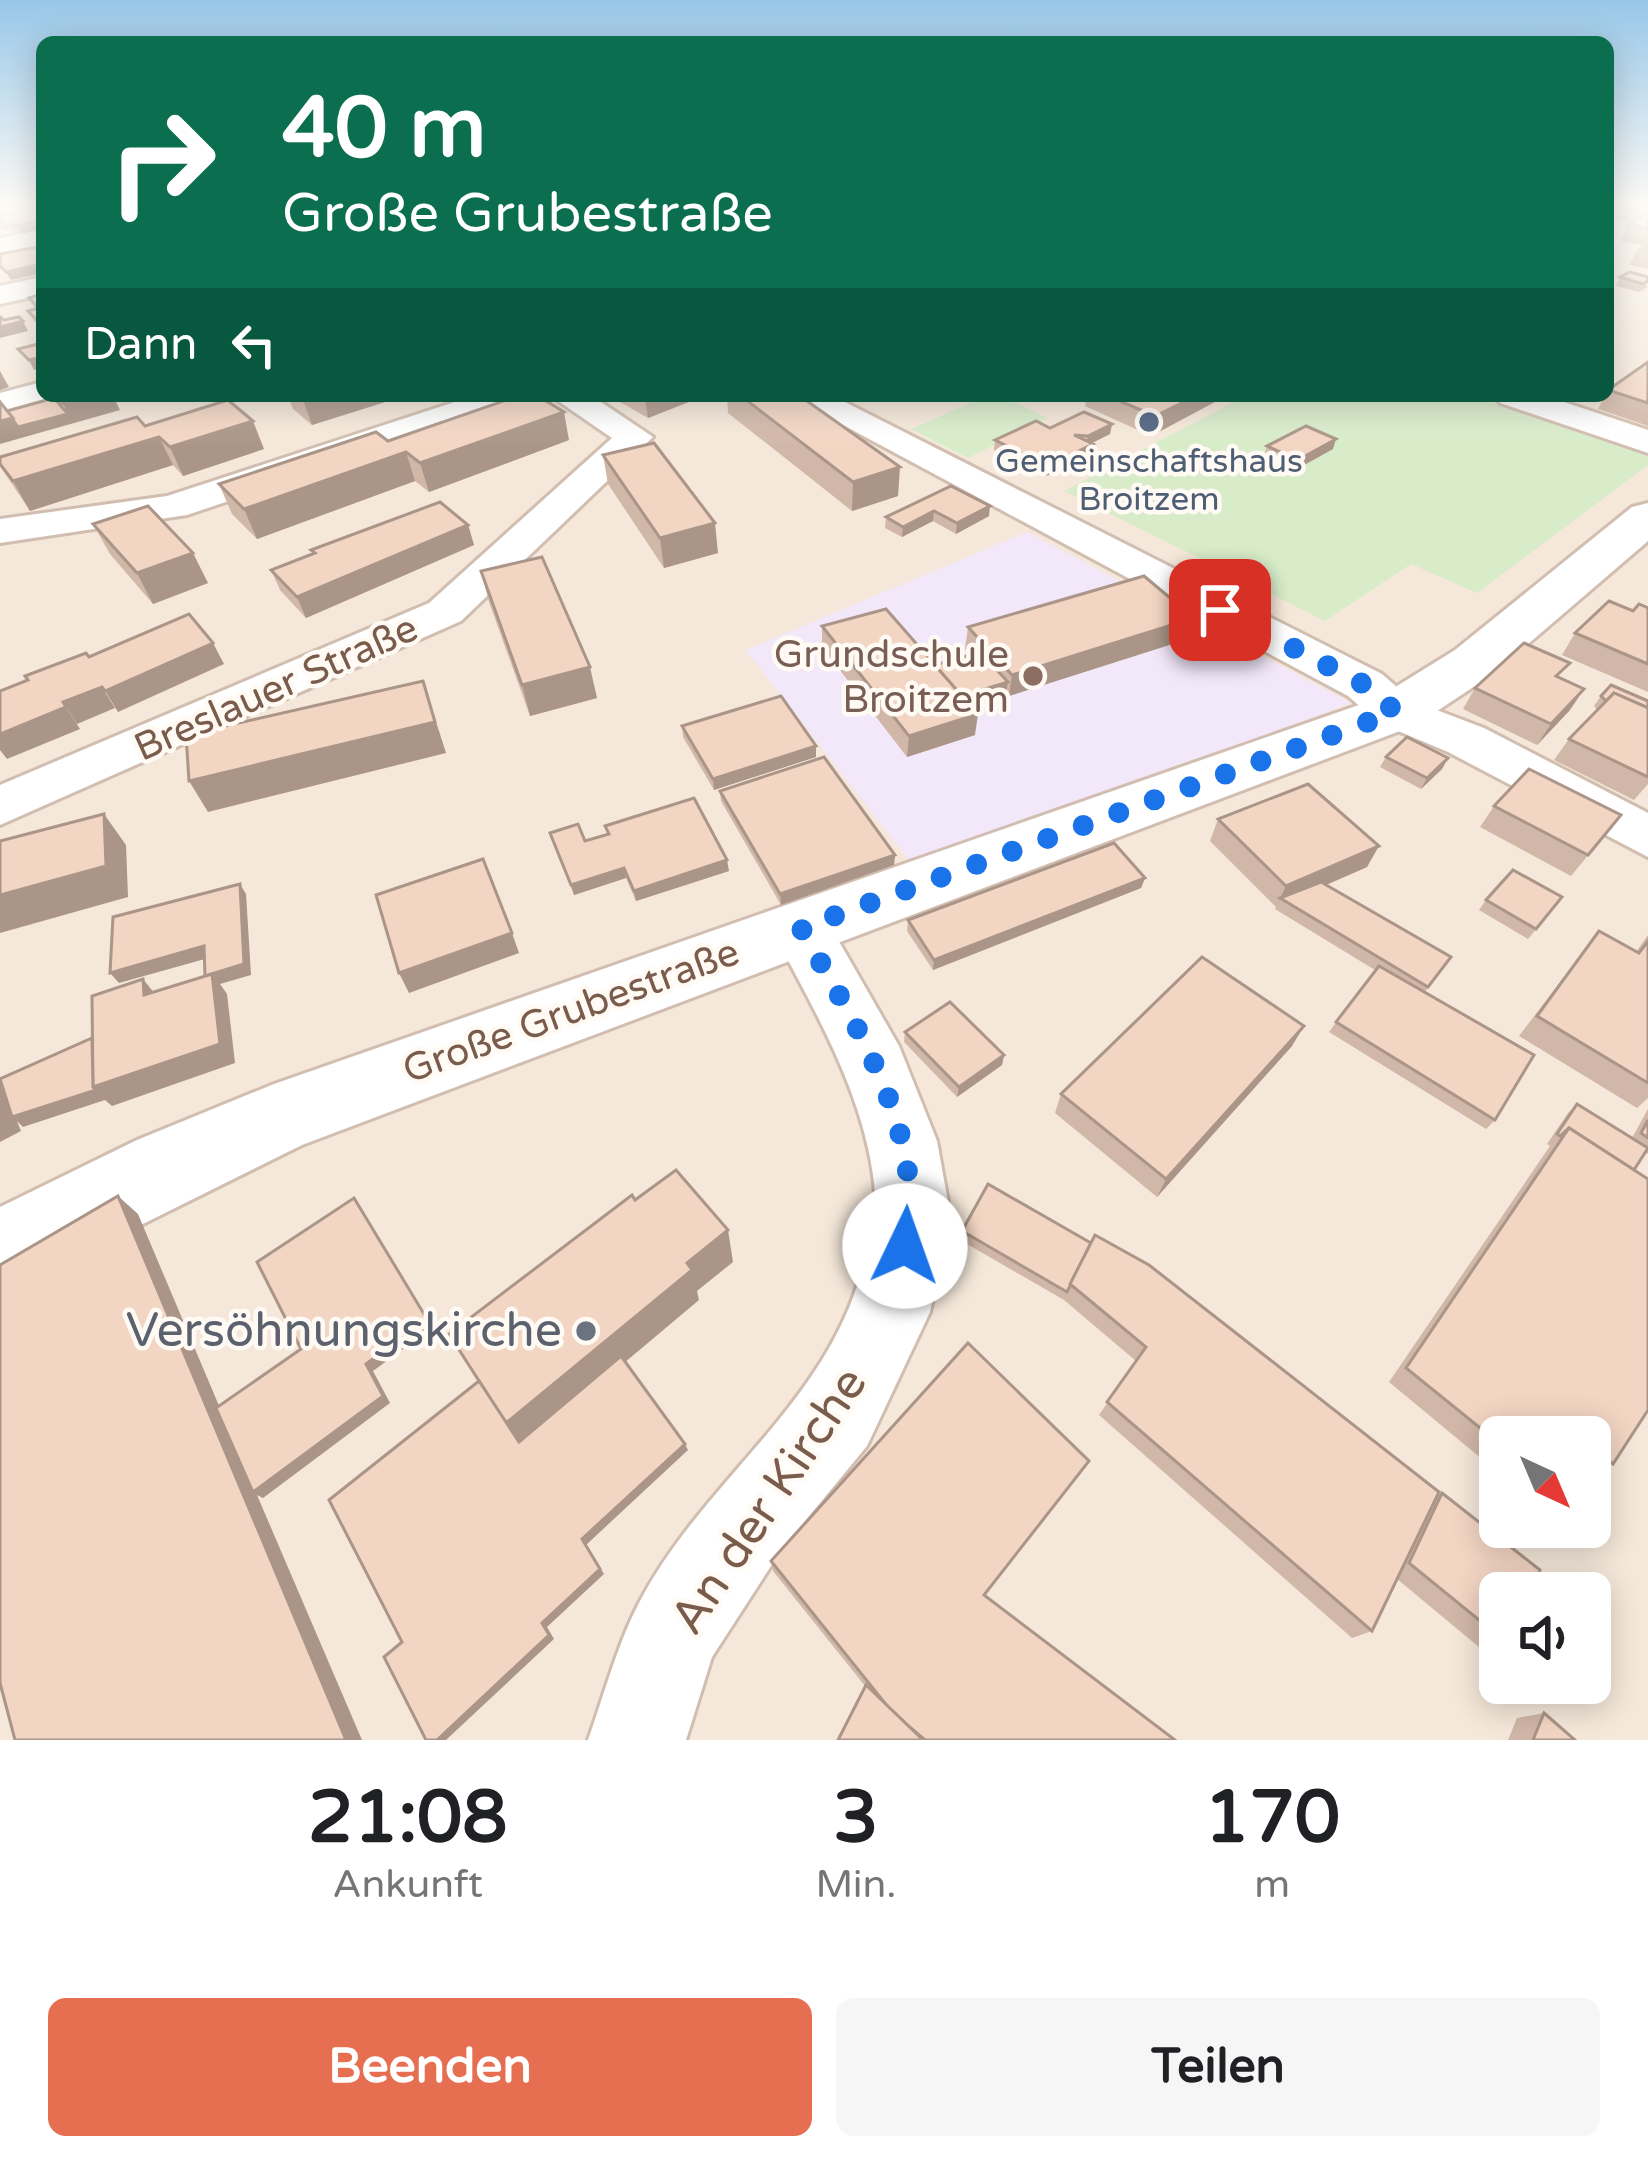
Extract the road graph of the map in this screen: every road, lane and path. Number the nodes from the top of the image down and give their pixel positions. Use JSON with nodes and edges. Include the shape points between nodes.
{"nodes":[{"id":1,"x":36,"y":287,"type":"edge"},
{"id":2,"x":0,"y":295,"type":"edge"},
{"id":3,"x":36,"y":394,"type":"edge"},
{"id":4,"x":490,"y":402,"type":"edge"},
{"id":5,"x":578,"y":402,"type":"edge"},
{"id":6,"x":818,"y":402,"type":"edge"},
{"id":7,"x":1530,"y":402,"type":"edge"},
{"id":8,"x":0,"y":404,"type":"edge"},
{"id":9,"x":1648,"y":442,"type":"edge"},
{"id":10,"x":1648,"y":517,"type":"edge"},
{"id":11,"x":0,"y":531,"type":"edge"},
{"id":12,"x":1396,"y":712,"type":"junction"},
{"id":13,"x":0,"y":806,"type":"edge"},
{"id":14,"x":1648,"y":837,"type":"edge"},
{"id":15,"x":801,"y":928,"type":"junction"},
{"id":16,"x":0,"y":1252,"type":"edge"},
{"id":17,"x":637,"y":1740,"type":"edge"}],
"edges":[{"from":1,"to":2,"type":"street"},
{"from":3,"to":8,"type":"street"},
{"from":4,"to":11,"type":"street","via":[[173,507]]},
{"from":5,"to":13,"type":"street","name":"Breslauer Straße","via":[[635,437],[445,612]]},
{"from":6,"to":12,"type":"street","via":[[1365,685]]},
{"from":7,"to":9,"type":"street"},
{"from":10,"to":12,"type":"street","name":"Große Grubestraße","via":[[1474,662]]},
{"from":12,"to":14,"type":"street","via":[[1466,740]]},
{"from":12,"to":15,"type":"street","name":"Große Grubestraße"},
{"from":15,"to":16,"type":"street","name":"Große Grubestraße","via":[[274,1120]]},
{"from":15,"to":17,"type":"street","name":"An der Kirche","via":[[866,1046],[902,1141],[913,1213],[891,1312],[838,1417],[751,1518],[673,1634]]}]}
